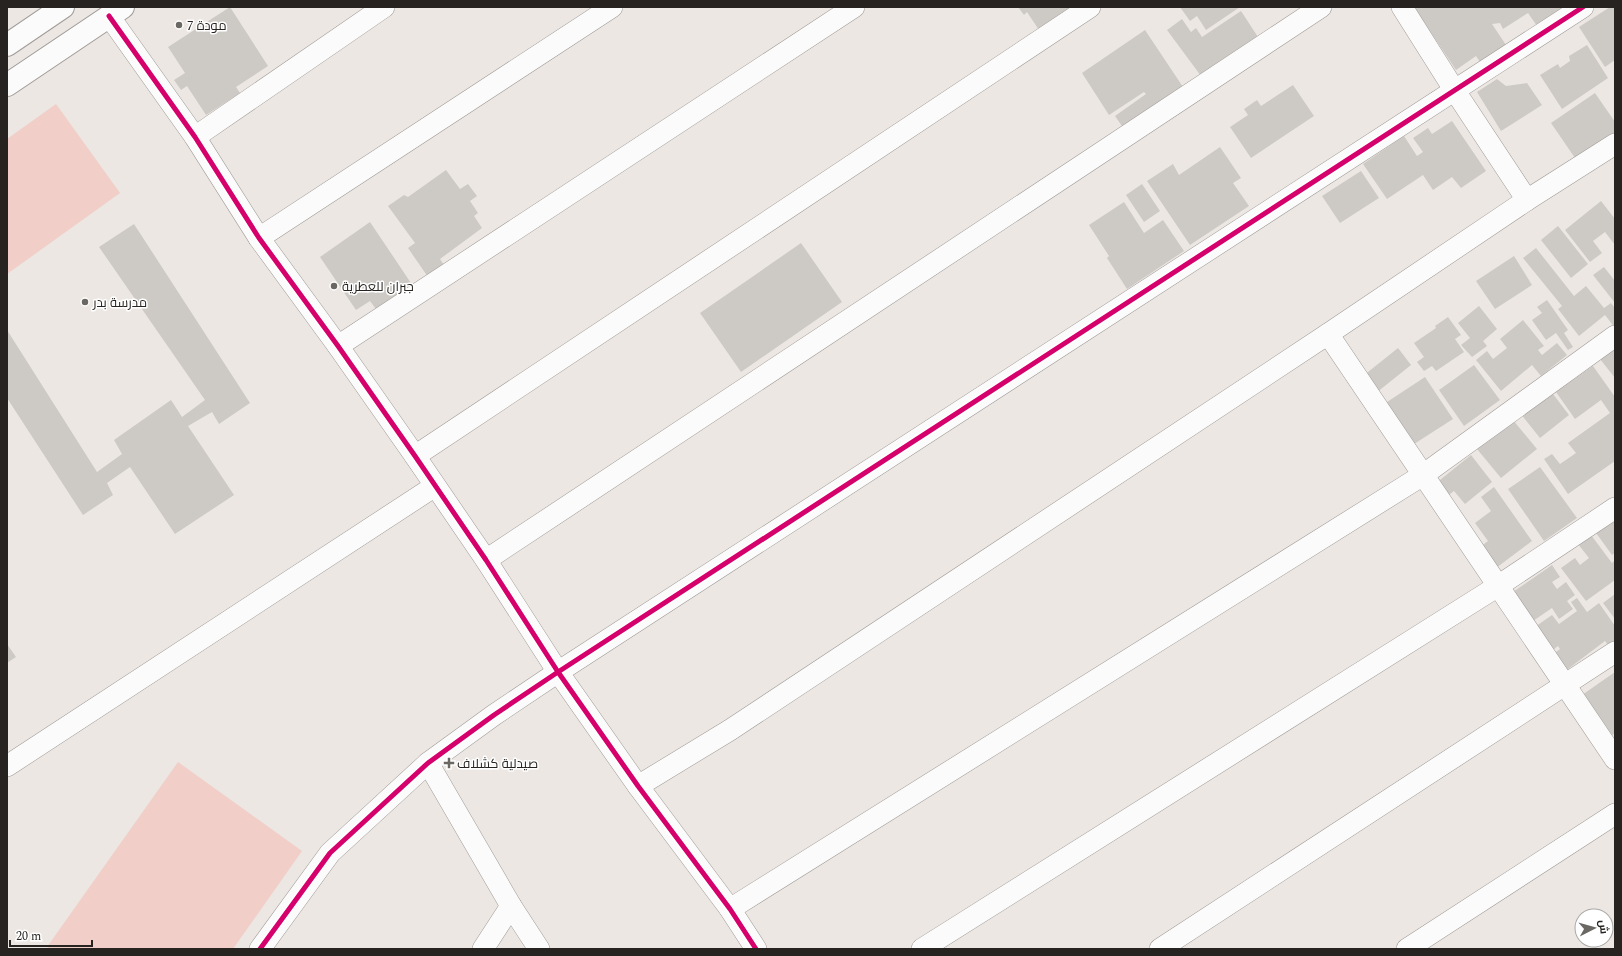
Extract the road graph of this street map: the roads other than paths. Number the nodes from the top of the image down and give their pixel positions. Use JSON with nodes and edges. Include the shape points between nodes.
{"nodes":[{"id":1,"x":63,"y":7,"type":"edge"},
{"id":2,"x":384,"y":7,"type":"edge"},
{"id":3,"x":612,"y":7,"type":"edge"},
{"id":4,"x":854,"y":7,"type":"edge"},
{"id":5,"x":1090,"y":7,"type":"edge"},
{"id":6,"x":1321,"y":7,"type":"edge"},
{"id":7,"x":1402,"y":7,"type":"edge"},
{"id":8,"x":1583,"y":7,"type":"edge"},
{"id":9,"x":116,"y":12,"type":"edge"},
{"id":10,"x":7,"y":45,"type":"edge"},
{"id":11,"x":7,"y":85,"type":"edge"},
{"id":12,"x":1455,"y":91,"type":"junction"},
{"id":13,"x":195,"y":137,"type":"junction"},
{"id":14,"x":1615,"y":144,"type":"edge"},
{"id":15,"x":1527,"y":200,"type":"junction"},
{"id":16,"x":259,"y":238,"type":"junction"},
{"id":17,"x":1328,"y":334,"type":"junction"},
{"id":18,"x":1615,"y":336,"type":"edge"},
{"id":19,"x":338,"y":346,"type":"junction"},
{"id":20,"x":415,"y":456,"type":"junction"},
{"id":21,"x":1423,"y":475,"type":"junction"},
{"id":22,"x":435,"y":486,"type":"junction"},
{"id":23,"x":1615,"y":508,"type":"edge"},
{"id":24,"x":486,"y":560,"type":"junction"},
{"id":25,"x":1498,"y":586,"type":"junction"},
{"id":26,"x":1615,"y":652,"type":"edge"},
{"id":27,"x":558,"y":672,"type":"junction"},
{"id":28,"x":1566,"y":684,"type":"junction"},
{"id":29,"x":1615,"y":759,"type":"edge"},
{"id":30,"x":428,"y":763,"type":"junction"},
{"id":31,"x":7,"y":766,"type":"edge"},
{"id":32,"x":638,"y":786,"type":"junction"},
{"id":33,"x":1615,"y":814,"type":"edge"},
{"id":34,"x":511,"y":906,"type":"junction"},
{"id":35,"x":730,"y":909,"type":"junction"},
{"id":36,"x":260,"y":949,"type":"edge"},
{"id":37,"x":483,"y":949,"type":"edge"},
{"id":38,"x":539,"y":949,"type":"edge"},
{"id":39,"x":756,"y":949,"type":"edge"},
{"id":40,"x":922,"y":949,"type":"edge"},
{"id":41,"x":1160,"y":949,"type":"edge"},
{"id":42,"x":1407,"y":949,"type":"edge"}],
"edges":[{"from":1,"to":10,"type":"street"},
{"from":2,"to":13,"type":"street"},
{"from":3,"to":16,"type":"street"},
{"from":4,"to":19,"type":"street"},
{"from":5,"to":20,"type":"street"},
{"from":6,"to":24,"type":"street"},
{"from":7,"to":12,"type":"street"},
{"from":8,"to":12,"type":"street"},
{"from":9,"to":11,"type":"street"},
{"from":9,"to":13,"type":"street"},
{"from":12,"to":15,"type":"street"},
{"from":12,"to":27,"type":"street"},
{"from":13,"to":16,"type":"street"},
{"from":14,"to":15,"type":"street"},
{"from":15,"to":17,"type":"street"},
{"from":16,"to":19,"type":"street"},
{"from":17,"to":21,"type":"street"},
{"from":17,"to":32,"type":"street","via":[[730,730]]},
{"from":18,"to":21,"type":"street"},
{"from":19,"to":20,"type":"street"},
{"from":20,"to":22,"type":"street"},
{"from":21,"to":25,"type":"street"},
{"from":21,"to":35,"type":"street"},
{"from":22,"to":24,"type":"street"},
{"from":22,"to":31,"type":"street"},
{"from":23,"to":25,"type":"street"},
{"from":24,"to":27,"type":"street"},
{"from":25,"to":28,"type":"street"},
{"from":25,"to":40,"type":"street"},
{"from":26,"to":28,"type":"street"},
{"from":27,"to":30,"type":"street"},
{"from":27,"to":32,"type":"street"},
{"from":28,"to":29,"type":"street"},
{"from":28,"to":41,"type":"street"},
{"from":30,"to":34,"type":"street"},
{"from":30,"to":36,"type":"street","via":[[330,853]]},
{"from":32,"to":35,"type":"street"},
{"from":33,"to":42,"type":"street"},
{"from":34,"to":37,"type":"street"},
{"from":34,"to":38,"type":"street"},
{"from":35,"to":39,"type":"street"}]}
